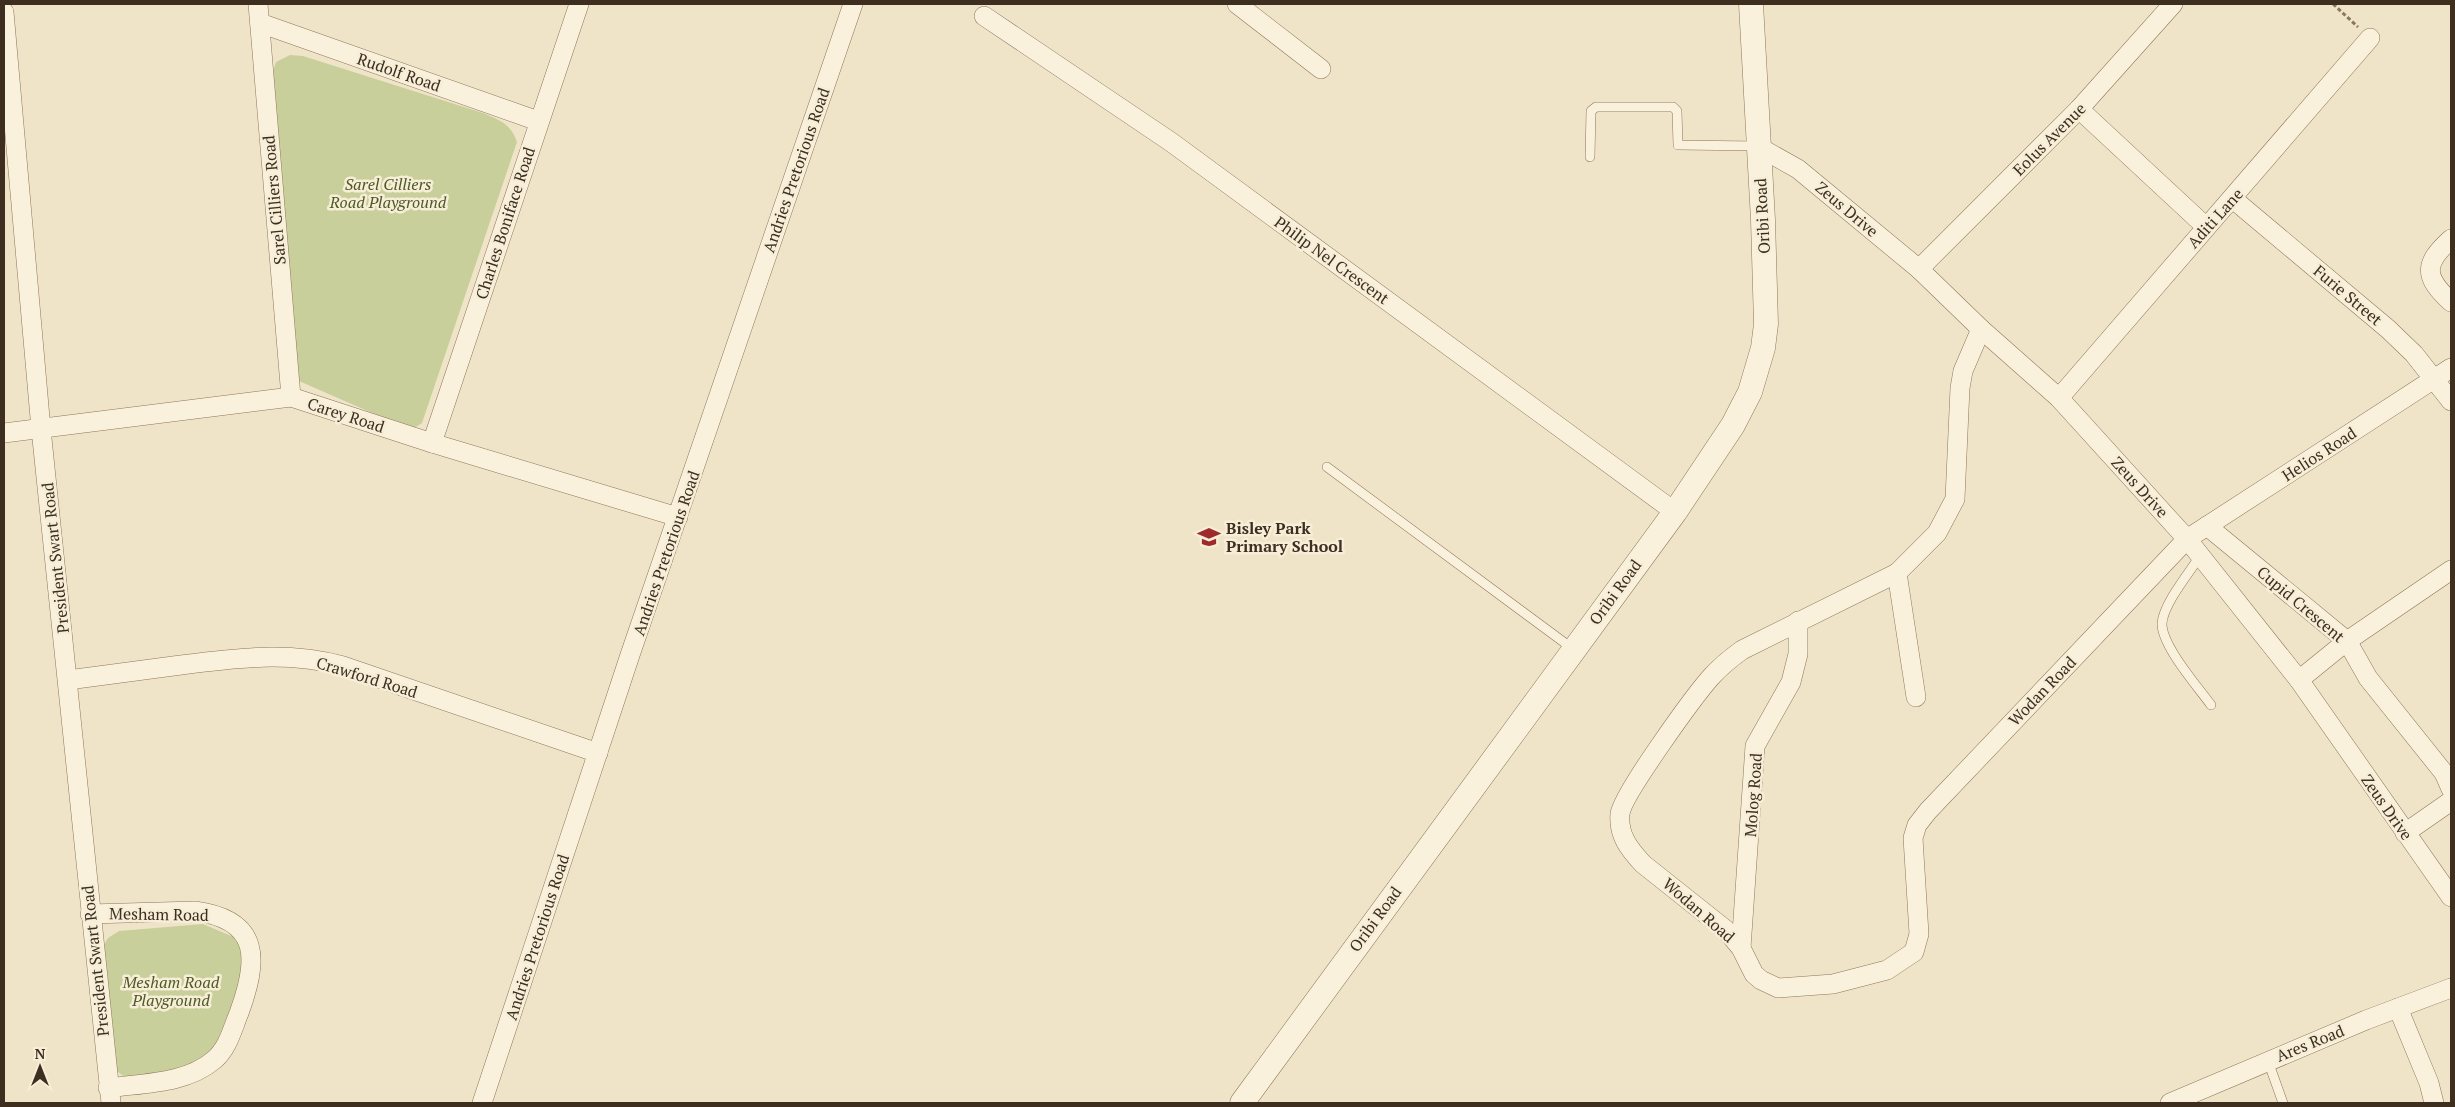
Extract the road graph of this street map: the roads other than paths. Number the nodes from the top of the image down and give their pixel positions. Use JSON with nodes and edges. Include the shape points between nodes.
{"nodes":[{"id":1,"x":258,"y":4,"type":"edge"},
{"id":2,"x":578,"y":4,"type":"edge"},
{"id":3,"x":853,"y":4,"type":"edge"},
{"id":4,"x":1237,"y":4,"type":"edge"},
{"id":5,"x":1751,"y":4,"type":"edge"},
{"id":6,"x":2173,"y":4,"type":"edge"},
{"id":7,"x":4,"y":12,"type":"edge"},
{"id":8,"x":984,"y":16,"type":"dead end"},
{"id":9,"x":260,"y":23,"type":"junction"},
{"id":10,"x":2370,"y":38,"type":"road end"},
{"id":11,"x":1321,"y":68,"type":"dead end"},
{"id":12,"x":2079,"y":109,"type":"junction"},
{"id":13,"x":538,"y":121,"type":"junction"},
{"id":14,"x":1757,"y":146,"type":"junction"},
{"id":15,"x":1590,"y":157,"type":"dead end"},
{"id":16,"x":2233,"y":199,"type":"junction"},
{"id":17,"x":2206,"y":226,"type":"junction"},
{"id":18,"x":2451,"y":239,"type":"edge"},
{"id":19,"x":1919,"y":269,"type":"junction"},
{"id":20,"x":2451,"y":302,"type":"edge"},
{"id":21,"x":1981,"y":329,"type":"junction"},
{"id":22,"x":2444,"y":374,"type":"edge"},
{"id":23,"x":291,"y":397,"type":"junction"},
{"id":24,"x":2059,"y":398,"type":"junction"},
{"id":25,"x":2451,"y":401,"type":"edge"},
{"id":26,"x":41,"y":429,"type":"junction"},
{"id":27,"x":4,"y":433,"type":"edge"},
{"id":28,"x":432,"y":443,"type":"junction"},
{"id":29,"x":1327,"y":467,"type":"dead end"},
{"id":30,"x":1675,"y":512,"type":"junction"},
{"id":31,"x":678,"y":517,"type":"junction"},
{"id":32,"x":2207,"y":526,"type":"junction"},
{"id":33,"x":2187,"y":539,"type":"junction"},
{"id":34,"x":2200,"y":556,"type":"junction"},
{"id":35,"x":2451,"y":570,"type":"edge"},
{"id":36,"x":1897,"y":573,"type":"junction"},
{"id":37,"x":1798,"y":621,"type":"junction"},
{"id":38,"x":2347,"y":642,"type":"junction"},
{"id":39,"x":1574,"y":649,"type":"junction"},
{"id":40,"x":68,"y":680,"type":"junction"},
{"id":41,"x":2299,"y":680,"type":"junction"},
{"id":42,"x":1916,"y":697,"type":"dead end"},
{"id":43,"x":2211,"y":705,"type":"dead end"},
{"id":44,"x":598,"y":753,"type":"junction"},
{"id":45,"x":2451,"y":790,"type":"edge"},
{"id":46,"x":2451,"y":801,"type":"edge"},
{"id":47,"x":2405,"y":833,"type":"junction"},
{"id":48,"x":2451,"y":897,"type":"edge"},
{"id":49,"x":90,"y":914,"type":"junction"},
{"id":50,"x":1741,"y":948,"type":"junction"},
{"id":51,"x":2451,"y":988,"type":"edge"},
{"id":52,"x":2398,"y":1008,"type":"junction"},
{"id":53,"x":2268,"y":1061,"type":"junction"},
{"id":54,"x":110,"y":1096,"type":"edge"},
{"id":55,"x":482,"y":1103,"type":"edge"},
{"id":56,"x":1242,"y":1103,"type":"edge"},
{"id":57,"x":2170,"y":1103,"type":"edge"},
{"id":58,"x":2284,"y":1103,"type":"edge"},
{"id":59,"x":2434,"y":1103,"type":"edge"}],
"edges":[{"from":1,"to":9,"type":"street","name":"Sarel Cilliers Road"},
{"from":2,"to":13,"type":"street","name":"Charles Boniface Road"},
{"from":3,"to":31,"type":"street","name":"Andries Pretorious Road"},
{"from":4,"to":11,"type":"street"},
{"from":5,"to":14,"type":"street","name":"Oribi Road"},
{"from":6,"to":12,"type":"street","name":"Eolus Avenue"},
{"from":7,"to":26,"type":"street","name":"President Swart Road"},
{"from":8,"to":30,"type":"street","name":"Philip Nel Crescent","via":[[1171,142]]},
{"from":9,"to":13,"type":"street","name":"Rudolf Road"},
{"from":9,"to":23,"type":"street","name":"Sarel Cilliers Road"},
{"from":10,"to":16,"type":"street","name":"Aditi Lane"},
{"from":12,"to":17,"type":"street"},
{"from":12,"to":19,"type":"street","name":"Eolus Avenue"},
{"from":13,"to":28,"type":"street","name":"Charles Boniface Road"},
{"from":14,"to":15,"type":"lane","via":[[1678,145],[1677,112],[1673,107],[1596,107],[1591,112]]},
{"from":14,"to":19,"type":"street","name":"Zeus Drive","via":[[1798,169]]},
{"from":14,"to":30,"type":"street","name":"Oribi Road","via":[[1766,292],[1764,348],[1750,392],[1733,425]]},
{"from":16,"to":17,"type":"street","name":"Aditi Lane"},
{"from":16,"to":22,"type":"street","name":"Furie Street","via":[[2414,354]]},
{"from":17,"to":24,"type":"street","name":"Aditi Lane"},
{"from":18,"to":20,"type":"street","via":[[2436,252],[2430,271],[2436,288]]},
{"from":19,"to":21,"type":"street","name":"Zeus Drive"},
{"from":21,"to":24,"type":"street","name":"Zeus Drive"},
{"from":21,"to":36,"type":"street","name":"Wodan Road","via":[[1963,371],[1960,388],[1955,499],[1937,533]]},
{"from":22,"to":25,"type":"street","name":"Furie Street"},
{"from":22,"to":32,"type":"street","name":"Helios Road"},
{"from":23,"to":26,"type":"street","name":"Carey Road"},
{"from":23,"to":28,"type":"street","name":"Carey Road"},
{"from":24,"to":33,"type":"street","name":"Zeus Drive"},
{"from":26,"to":27,"type":"street","name":"Carey Road"},
{"from":26,"to":40,"type":"street","name":"President Swart Road"},
{"from":28,"to":31,"type":"street","name":"Carey Road"},
{"from":29,"to":39,"type":"lane"},
{"from":30,"to":39,"type":"street","name":"Oribi Road"},
{"from":31,"to":44,"type":"street","name":"Andries Pretorious Road"},
{"from":32,"to":33,"type":"street","name":"Helios Road"},
{"from":32,"to":38,"type":"street","name":"Cupid Crescent"},
{"from":33,"to":34,"type":"street","name":"Zeus Drive"},
{"from":33,"to":50,"type":"street","name":"Wodan Road","via":[[1917,826],[1913,850],[1919,934],[1914,952],[1888,970],[1833,984],[1784,988],[1754,974]]},
{"from":34,"to":41,"type":"street","name":"Zeus Drive"},
{"from":34,"to":43,"type":"lane","via":[[2166,608],[2162,624],[2166,640]]},
{"from":35,"to":38,"type":"street"},
{"from":36,"to":37,"type":"street","name":"Wodan Road"},
{"from":36,"to":42,"type":"street"},
{"from":37,"to":50,"type":"street","name":"Molog Road","via":[[1798,654],[1791,682],[1755,746]]},
{"from":37,"to":50,"type":"street","name":"Wodan Road","via":[[1742,650],[1710,678],[1632,786],[1620,813],[1621,832],[1631,851],[1711,917]]},
{"from":38,"to":41,"type":"street"},
{"from":38,"to":45,"type":"street","name":"Cupid Crescent","via":[[2368,678],[2444,773]]},
{"from":39,"to":56,"type":"street","name":"Oribi Road"},
{"from":40,"to":44,"type":"street","name":"Crawford Road","via":[[230,659],[303,658],[343,666]]},
{"from":40,"to":49,"type":"street","name":"President Swart Road"},
{"from":41,"to":47,"type":"street","name":"Zeus Drive"},
{"from":44,"to":55,"type":"street","name":"Andries Pretorious Road"},
{"from":46,"to":47,"type":"street"},
{"from":47,"to":48,"type":"street","name":"Zeus Drive"},
{"from":49,"to":54,"type":"street","name":"President Swart Road"},
{"from":49,"to":54,"type":"street","name":"Mesham Road","via":[[195,911],[213,914],[226,918],[245,933],[250,951],[249,985],[226,1045],[214,1061],[182,1078]]},
{"from":51,"to":52,"type":"street","name":"Ares Road"},
{"from":52,"to":53,"type":"street","name":"Ares Road"},
{"from":52,"to":59,"type":"street","via":[[2429,1082]]},
{"from":53,"to":57,"type":"street","name":"Ares Road"},
{"from":53,"to":58,"type":"lane"}]}
